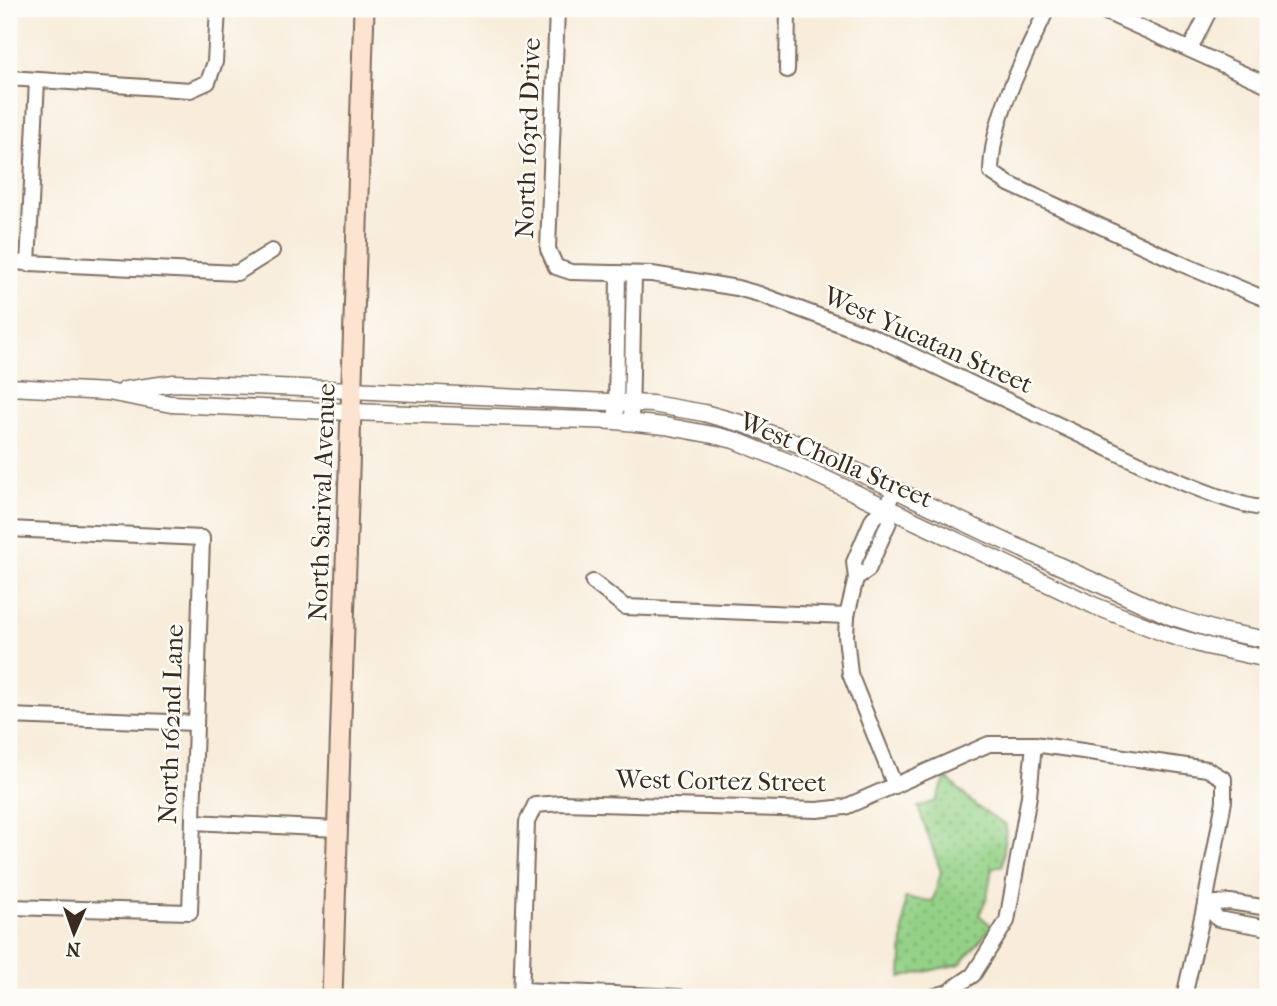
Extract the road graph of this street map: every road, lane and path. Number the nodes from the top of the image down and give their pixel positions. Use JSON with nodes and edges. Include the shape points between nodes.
{"nodes":[{"id":1,"x":218,"y":9,"type":"edge"},
{"id":2,"x":364,"y":9,"type":"edge"},
{"id":3,"x":557,"y":9,"type":"edge"},
{"id":4,"x":788,"y":9,"type":"edge"},
{"id":5,"x":1047,"y":9,"type":"edge"},
{"id":6,"x":1099,"y":9,"type":"edge"},
{"id":7,"x":1210,"y":9,"type":"edge"},
{"id":8,"x":1190,"y":49,"type":"junction"},
{"id":9,"x":787,"y":70,"type":"dead end"},
{"id":10,"x":9,"y":78,"type":"edge"},
{"id":11,"x":37,"y":80,"type":"junction"},
{"id":12,"x":1268,"y":85,"type":"edge"},
{"id":13,"x":272,"y":251,"type":"dead end"},
{"id":14,"x":9,"y":261,"type":"edge"},
{"id":15,"x":28,"y":264,"type":"junction"},
{"id":16,"x":556,"y":267,"type":"joint"},
{"id":17,"x":618,"y":273,"type":"junction"},
{"id":18,"x":635,"y":274,"type":"junction"},
{"id":19,"x":1268,"y":300,"type":"edge"},
{"id":20,"x":9,"y":387,"type":"edge"},
{"id":21,"x":351,"y":390,"type":"junction"},
{"id":22,"x":108,"y":392,"type":"junction"},
{"id":23,"x":624,"y":403,"type":"junction"},
{"id":24,"x":351,"y":412,"type":"junction"},
{"id":25,"x":624,"y":421,"type":"junction"},
{"id":26,"x":895,"y":490,"type":"junction"},
{"id":27,"x":886,"y":507,"type":"junction"},
{"id":28,"x":1268,"y":509,"type":"edge"},
{"id":29,"x":9,"y":529,"type":"edge"},
{"id":30,"x":593,"y":582,"type":"dead end"},
{"id":31,"x":847,"y":616,"type":"junction"},
{"id":32,"x":1268,"y":640,"type":"edge"},
{"id":33,"x":1268,"y":659,"type":"edge"},
{"id":34,"x":9,"y":716,"type":"edge"},
{"id":35,"x":196,"y":723,"type":"junction"},
{"id":36,"x":1034,"y":744,"type":"junction"},
{"id":37,"x":895,"y":786,"type":"junction"},
{"id":38,"x":192,"y":822,"type":"junction"},
{"id":39,"x":337,"y":829,"type":"junction"},
{"id":40,"x":1205,"y":904,"type":"junction"},
{"id":41,"x":9,"y":907,"type":"edge"},
{"id":42,"x":1268,"y":908,"type":"edge"},
{"id":43,"x":1268,"y":928,"type":"edge"},
{"id":44,"x":522,"y":994,"type":"edge"},
{"id":45,"x":331,"y":997,"type":"edge"},
{"id":46,"x":680,"y":997,"type":"edge"},
{"id":47,"x":932,"y":997,"type":"edge"},
{"id":48,"x":1184,"y":997,"type":"edge"}],
"edges":[{"from":1,"to":11,"type":"street","via":[[215,62],[208,82],[190,90]]},
{"from":2,"to":21,"type":"main road","name":"North Sarival Avenue"},
{"from":3,"to":16,"type":"street","name":"North 163rd Drive","via":[[548,248]]},
{"from":4,"to":9,"type":"street"},
{"from":5,"to":19,"type":"street","via":[[997,129],[991,172]]},
{"from":6,"to":8,"type":"street"},
{"from":7,"to":8,"type":"street"},
{"from":8,"to":12,"type":"street"},
{"from":10,"to":11,"type":"street"},
{"from":11,"to":15,"type":"street"},
{"from":13,"to":15,"type":"street","via":[[237,273]]},
{"from":14,"to":15,"type":"street"},
{"from":16,"to":17,"type":"street","name":"West Yucatan Street","via":[[571,272]]},
{"from":17,"to":18,"type":"street","name":"West Yucatan Street"},
{"from":17,"to":23,"type":"street"},
{"from":18,"to":23,"type":"street"},
{"from":18,"to":28,"type":"street","name":"West Yucatan Street","via":[[737,288],[872,336],[1151,469]]},
{"from":20,"to":22,"type":"street","name":"West Cholla Street"},
{"from":21,"to":22,"type":"street","name":"West Cholla Street","via":[[173,383]]},
{"from":21,"to":23,"type":"street","name":"West Cholla Street"},
{"from":21,"to":24,"type":"main road","name":"North Sarival Avenue"},
{"from":22,"to":24,"type":"street","name":"West Cholla Street","via":[[171,404]]},
{"from":23,"to":25,"type":"street"},
{"from":23,"to":26,"type":"street","name":"West Cholla Street","via":[[674,407],[747,425]]},
{"from":24,"to":25,"type":"street","name":"West Cholla Street"},
{"from":24,"to":39,"type":"main road","name":"North Sarival Avenue"},
{"from":25,"to":27,"type":"street","name":"West Cholla Street","via":[[734,440]]},
{"from":26,"to":27,"type":"street"},
{"from":26,"to":32,"type":"street","name":"West Cholla Street","via":[[1170,615]]},
{"from":27,"to":31,"type":"street","via":[[888,522],[868,570],[856,578]]},
{"from":27,"to":33,"type":"street","name":"West Cholla Street","via":[[1107,611],[1207,646]]},
{"from":29,"to":35,"type":"street","name":"North 162nd Lane","via":[[202,538]]},
{"from":30,"to":31,"type":"street","via":[[625,607]]},
{"from":31,"to":37,"type":"street","via":[[850,674]]},
{"from":34,"to":35,"type":"street"},
{"from":35,"to":38,"type":"street","name":"North 162nd Lane"},
{"from":36,"to":37,"type":"street","name":"West Cortez Street","via":[[989,744]]},
{"from":36,"to":40,"type":"street","name":"West Cortez Street","via":[[1207,769],[1224,779]]},
{"from":36,"to":47,"type":"street","via":[[1007,922],[973,975]]},
{"from":37,"to":44,"type":"street","name":"West Cortez Street","via":[[845,807],[817,810],[535,804],[527,822]]},
{"from":38,"to":39,"type":"street"},
{"from":38,"to":41,"type":"street","name":"North 162nd Lane","via":[[190,912]]},
{"from":39,"to":45,"type":"main road","name":"North Sarival Avenue"},
{"from":40,"to":42,"type":"street","via":[[1230,902]]},
{"from":40,"to":43,"type":"street","via":[[1217,919]]},
{"from":40,"to":48,"type":"street"},
{"from":44,"to":46,"type":"street"}]}
